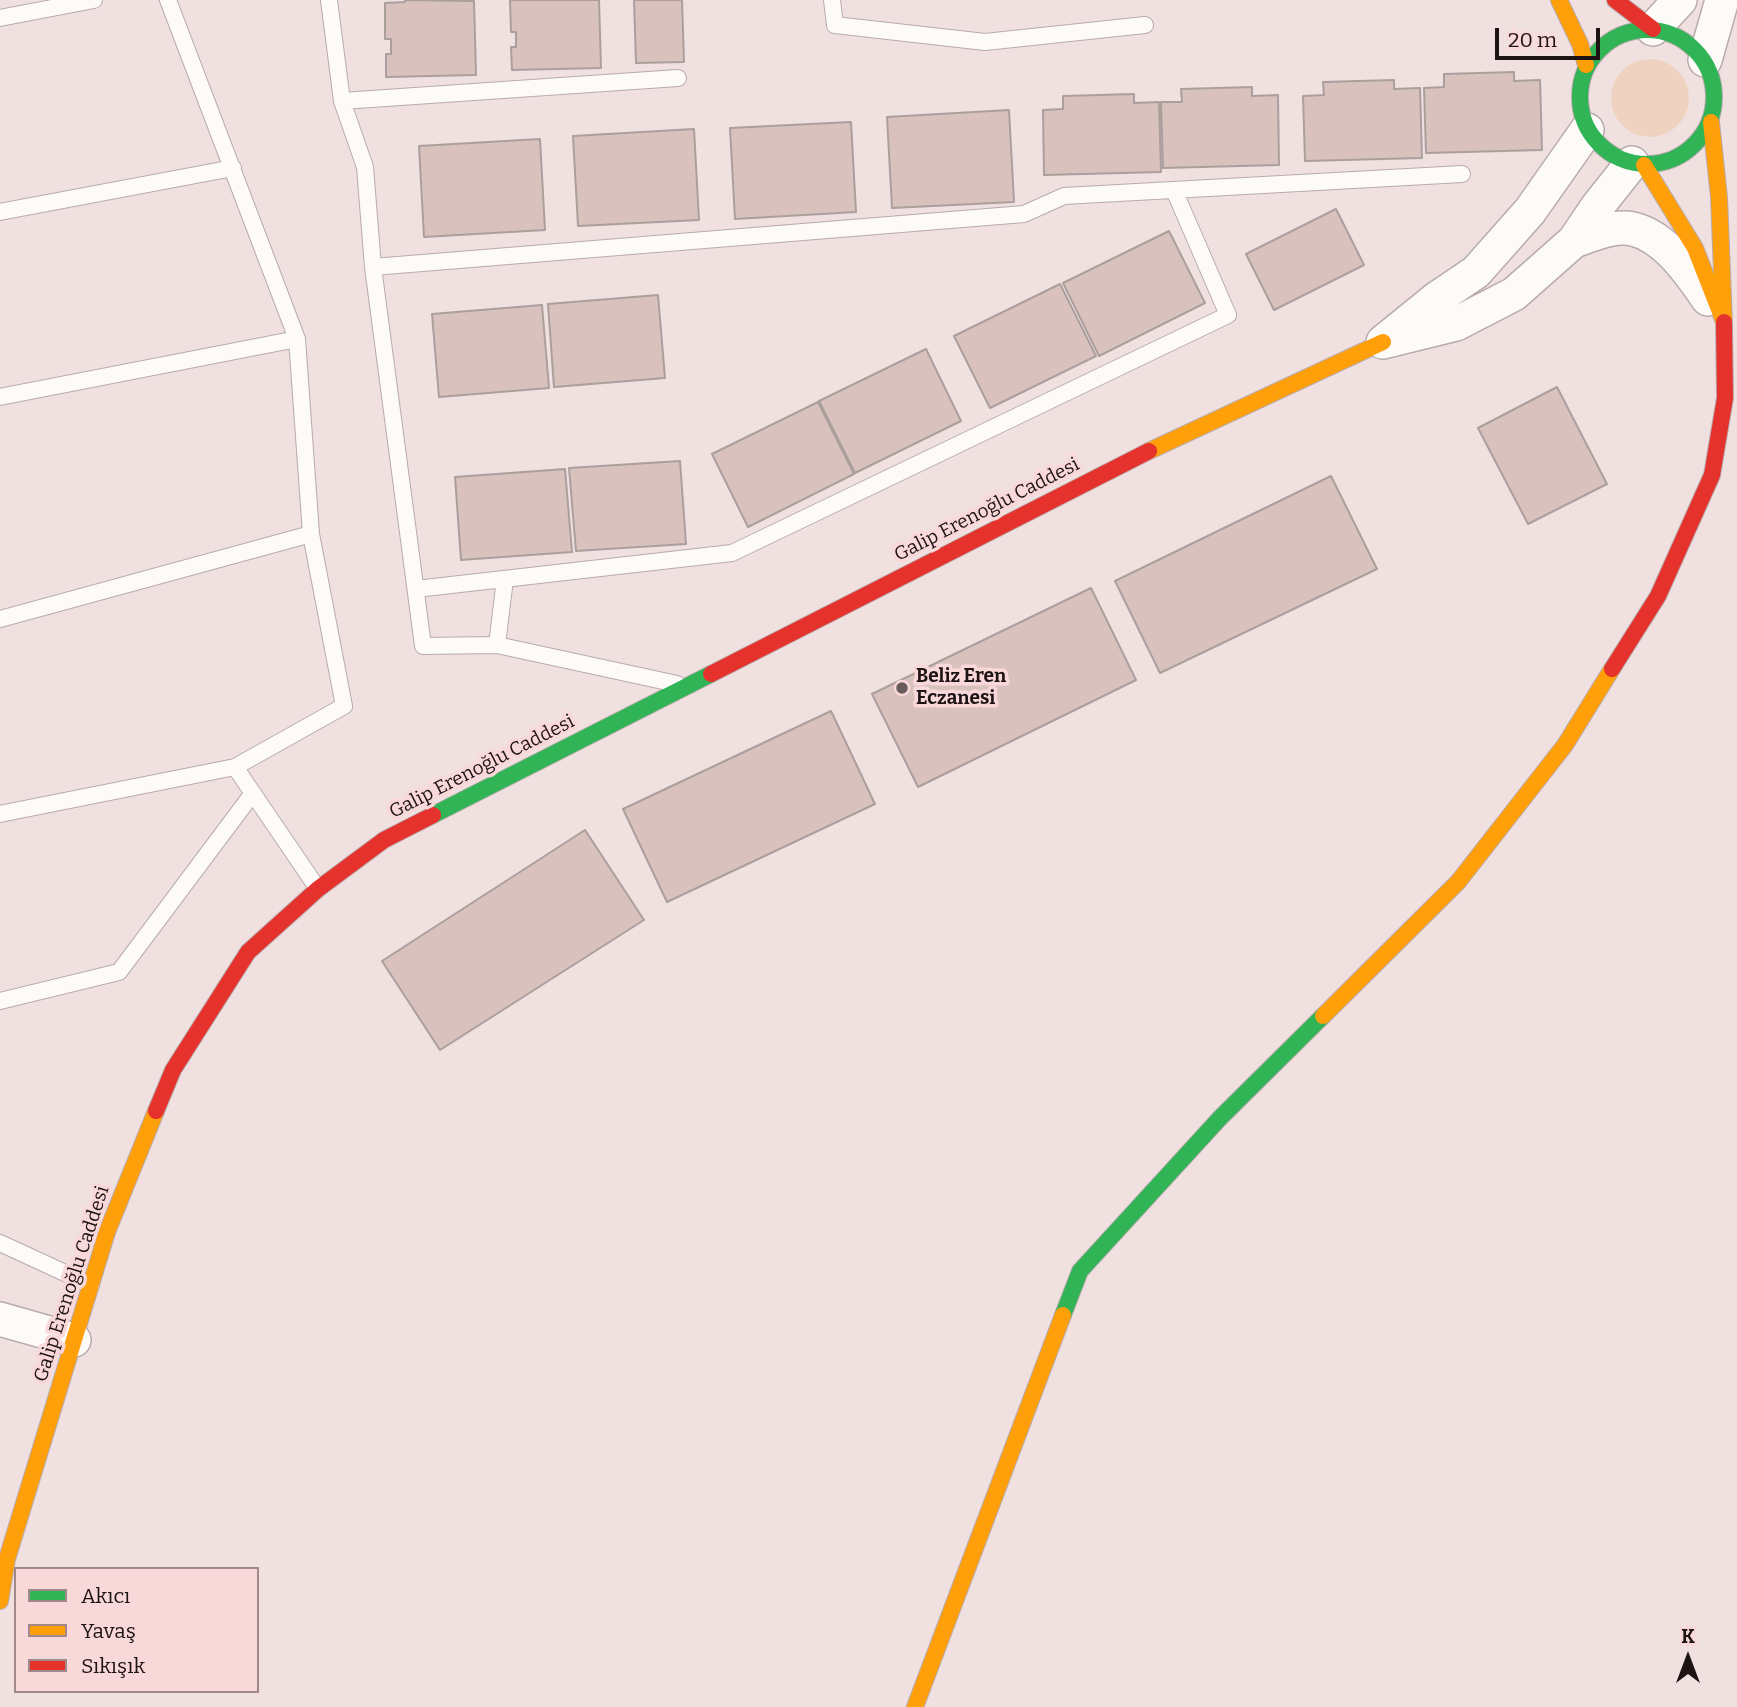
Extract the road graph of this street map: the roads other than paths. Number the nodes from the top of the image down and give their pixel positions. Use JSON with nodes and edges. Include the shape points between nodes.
{"nodes":[{"id":1,"x":94,"y":0,"type":"edge"},
{"id":2,"x":168,"y":0,"type":"edge"},
{"id":3,"x":329,"y":0,"type":"edge"},
{"id":4,"x":832,"y":0,"type":"edge"},
{"id":5,"x":1559,"y":0,"type":"edge"},
{"id":6,"x":1615,"y":0,"type":"edge"},
{"id":7,"x":1680,"y":0,"type":"edge"},
{"id":8,"x":1722,"y":0,"type":"edge"},
{"id":9,"x":0,"y":18,"type":"edge"},
{"id":10,"x":1145,"y":25,"type":"dead end"},
{"id":11,"x":1653,"y":29,"type":"junction"},
{"id":12,"x":1704,"y":60,"type":"junction"},
{"id":13,"x":1586,"y":65,"type":"junction"},
{"id":14,"x":678,"y":78,"type":"dead end"},
{"id":15,"x":342,"y":101,"type":"junction"},
{"id":16,"x":1711,"y":122,"type":"junction"},
{"id":17,"x":1587,"y":130,"type":"junction"},
{"id":18,"x":1638,"y":164,"type":"junction"},
{"id":19,"x":233,"y":168,"type":"junction"},
{"id":20,"x":1462,"y":174,"type":"dead end"},
{"id":21,"x":1174,"y":190,"type":"junction"},
{"id":22,"x":0,"y":212,"type":"edge"},
{"id":23,"x":1574,"y":241,"type":"junction"},
{"id":24,"x":373,"y":267,"type":"junction"},
{"id":25,"x":1724,"y":323,"type":"junction"},
{"id":26,"x":296,"y":339,"type":"junction"},
{"id":27,"x":1383,"y":342,"type":"junction"},
{"id":28,"x":0,"y":397,"type":"edge"},
{"id":29,"x":311,"y":534,"type":"junction"},
{"id":30,"x":505,"y":579,"type":"junction"},
{"id":31,"x":416,"y":589,"type":"junction"},
{"id":32,"x":0,"y":618,"type":"edge"},
{"id":33,"x":497,"y":645,"type":"junction"},
{"id":34,"x":687,"y":686,"type":"junction"},
{"id":35,"x":235,"y":767,"type":"junction"},
{"id":36,"x":253,"y":793,"type":"junction"},
{"id":37,"x":0,"y":814,"type":"edge"},
{"id":38,"x":318,"y":889,"type":"junction"},
{"id":39,"x":0,"y":1001,"type":"edge"},
{"id":40,"x":0,"y":1243,"type":"edge"},
{"id":41,"x":91,"y":1285,"type":"junction"},
{"id":42,"x":0,"y":1319,"type":"edge"},
{"id":43,"x":74,"y":1340,"type":"junction"},
{"id":44,"x":4,"y":1560,"type":"edge"},
{"id":45,"x":0,"y":1601,"type":"edge"},
{"id":46,"x":915,"y":1707,"type":"edge"}],
"edges":[{"from":1,"to":9,"type":"lane"},
{"from":2,"to":19,"type":"lane"},
{"from":3,"to":15,"type":"lane"},
{"from":4,"to":10,"type":"lane","via":[[835,25],[985,42]]},
{"from":5,"to":13,"type":"street"},
{"from":6,"to":11,"type":"street"},
{"from":7,"to":11,"type":"street"},
{"from":8,"to":12,"type":"street"},
{"from":11,"to":12,"type":"street","via":[[1682,38]]},
{"from":11,"to":13,"type":"street","via":[[1626,32],[1603,44]]},
{"from":12,"to":16,"type":"street","via":[[1715,90]]},
{"from":13,"to":17,"type":"street","via":[[1578,98]]},
{"from":14,"to":15,"type":"lane"},
{"from":15,"to":24,"type":"lane","via":[[365,167]]},
{"from":16,"to":18,"type":"street","via":[[1695,145],[1672,160]]},
{"from":16,"to":25,"type":"street"},
{"from":17,"to":18,"type":"street","via":[[1606,151]]},
{"from":17,"to":27,"type":"street","via":[[1530,211],[1476,272]]},
{"from":18,"to":23,"type":"street","via":[[1597,207]]},
{"from":18,"to":25,"type":"street","via":[[1695,248]]},
{"from":19,"to":22,"type":"lane"},
{"from":19,"to":26,"type":"lane"},
{"from":20,"to":21,"type":"lane"},
{"from":21,"to":24,"type":"lane","via":[[1064,196],[1024,214]]},
{"from":21,"to":30,"type":"lane","via":[[1228,315],[732,552]]},
{"from":23,"to":25,"type":"street","via":[[1603,230],[1632,229],[1661,242],[1689,272]]},
{"from":23,"to":27,"type":"street","via":[[1514,294],[1456,324]]},
{"from":24,"to":31,"type":"lane"},
{"from":25,"to":46,"type":"street","via":[[1725,398],[1712,475],[1658,596],[1565,745],[1458,882],[1220,1118],[1080,1271]]},
{"from":26,"to":28,"type":"lane"},
{"from":26,"to":29,"type":"lane"},
{"from":27,"to":34,"type":"street","name":"Galip Erenoğlu Caddesi","via":[[1156,448]]},
{"from":29,"to":32,"type":"lane"},
{"from":29,"to":35,"type":"lane","via":[[344,706]]},
{"from":30,"to":31,"type":"lane"},
{"from":30,"to":33,"type":"lane"},
{"from":31,"to":33,"type":"lane","via":[[423,646]]},
{"from":33,"to":34,"type":"lane"},
{"from":34,"to":38,"type":"street","name":"Galip Erenoğlu Caddesi","via":[[384,840]]},
{"from":35,"to":36,"type":"lane"},
{"from":35,"to":37,"type":"lane"},
{"from":36,"to":38,"type":"lane"},
{"from":36,"to":39,"type":"lane","via":[[119,972]]},
{"from":38,"to":41,"type":"street","name":"Galip Erenoğlu Caddesi","via":[[248,953],[173,1070],[107,1232]]},
{"from":40,"to":41,"type":"lane"},
{"from":41,"to":43,"type":"street","name":"Galip Erenoğlu Caddesi"},
{"from":42,"to":43,"type":"street"},
{"from":43,"to":44,"type":"street","name":"Galip Erenoğlu Caddesi"},
{"from":44,"to":45,"type":"street","name":"Galip Erenoğlu Caddesi"}]}
